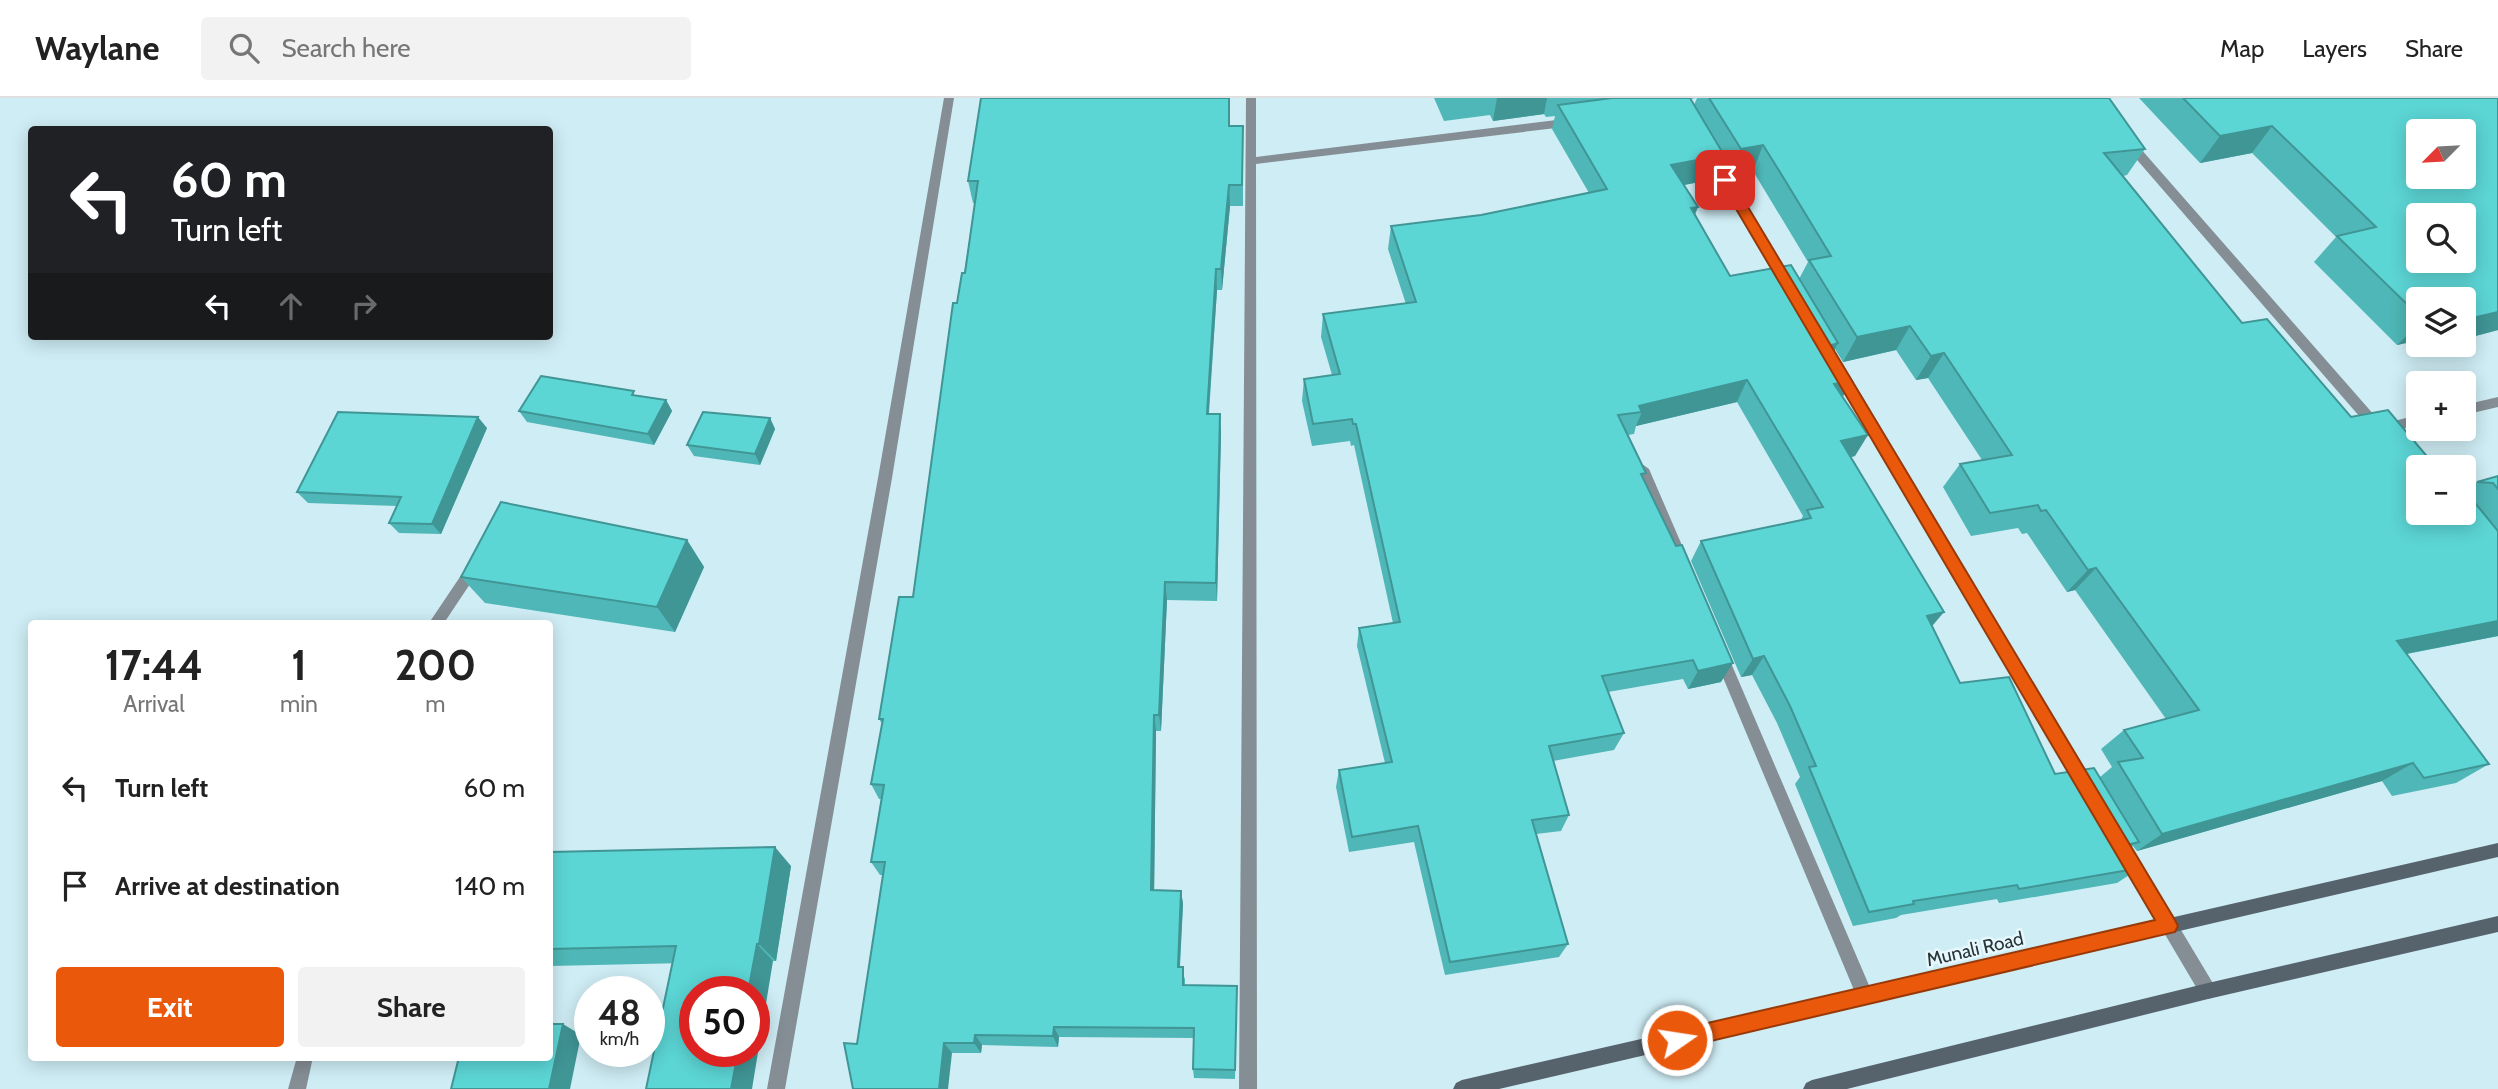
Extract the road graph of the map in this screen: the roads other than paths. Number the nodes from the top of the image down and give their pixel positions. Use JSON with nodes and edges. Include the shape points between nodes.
{"nodes":[{"id":1,"x":949,"y":98,"type":"edge"},
{"id":2,"x":1251,"y":98,"type":"edge"},
{"id":3,"x":1591,"y":120,"type":"edge"},
{"id":4,"x":2116,"y":129,"type":"edge"},
{"id":5,"x":1704,"y":144,"type":"edge"},
{"id":6,"x":1251,"y":162,"type":"junction"},
{"id":7,"x":1790,"y":288,"type":"edge"},
{"id":8,"x":1833,"y":360,"type":"edge"},
{"id":9,"x":2498,"y":402,"type":"edge"},
{"id":10,"x":2476,"y":407,"type":"edge"},
{"id":11,"x":2406,"y":425,"type":"edge"},
{"id":12,"x":1642,"y":469,"type":"edge"},
{"id":13,"x":482,"y":556,"type":"edge"},
{"id":14,"x":1680,"y":559,"type":"edge"},
{"id":15,"x":438,"y":620,"type":"edge"},
{"id":16,"x":1713,"y":636,"type":"edge"},
{"id":17,"x":2090,"y":794,"type":"edge"},
{"id":18,"x":2119,"y":842,"type":"edge"},
{"id":19,"x":2498,"y":850,"type":"edge"},
{"id":20,"x":2498,"y":924,"type":"edge"},
{"id":21,"x":2169,"y":926,"type":"junction"},
{"id":22,"x":2208,"y":990,"type":"junction"},
{"id":23,"x":1865,"y":996,"type":"junction"},
{"id":24,"x":304,"y":1061,"type":"edge"},
{"id":25,"x":296,"y":1089,"type":"edge"},
{"id":26,"x":776,"y":1089,"type":"edge"},
{"id":27,"x":1248,"y":1089,"type":"edge"},
{"id":28,"x":1462,"y":1089,"type":"edge"},
{"id":29,"x":1812,"y":1089,"type":"edge"}],
"edges":[{"from":1,"to":26,"type":"street"},
{"from":2,"to":6,"type":"street"},
{"from":3,"to":6,"type":"street"},
{"from":4,"to":11,"type":"street","via":[[2383,434]]},
{"from":5,"to":7,"type":"street"},
{"from":6,"to":27,"type":"street"},
{"from":8,"to":17,"type":"street"},
{"from":9,"to":10,"type":"street"},
{"from":12,"to":14,"type":"street"},
{"from":13,"to":15,"type":"street"},
{"from":16,"to":23,"type":"street"},
{"from":18,"to":21,"type":"street"},
{"from":19,"to":21,"type":"main road","name":"Munali Road"},
{"from":20,"to":22,"type":"main road"},
{"from":21,"to":22,"type":"street"},
{"from":21,"to":23,"type":"main road","name":"Munali Road"},
{"from":22,"to":29,"type":"main road"},
{"from":23,"to":28,"type":"main road","name":"Munali Road"},
{"from":24,"to":25,"type":"street"}]}
